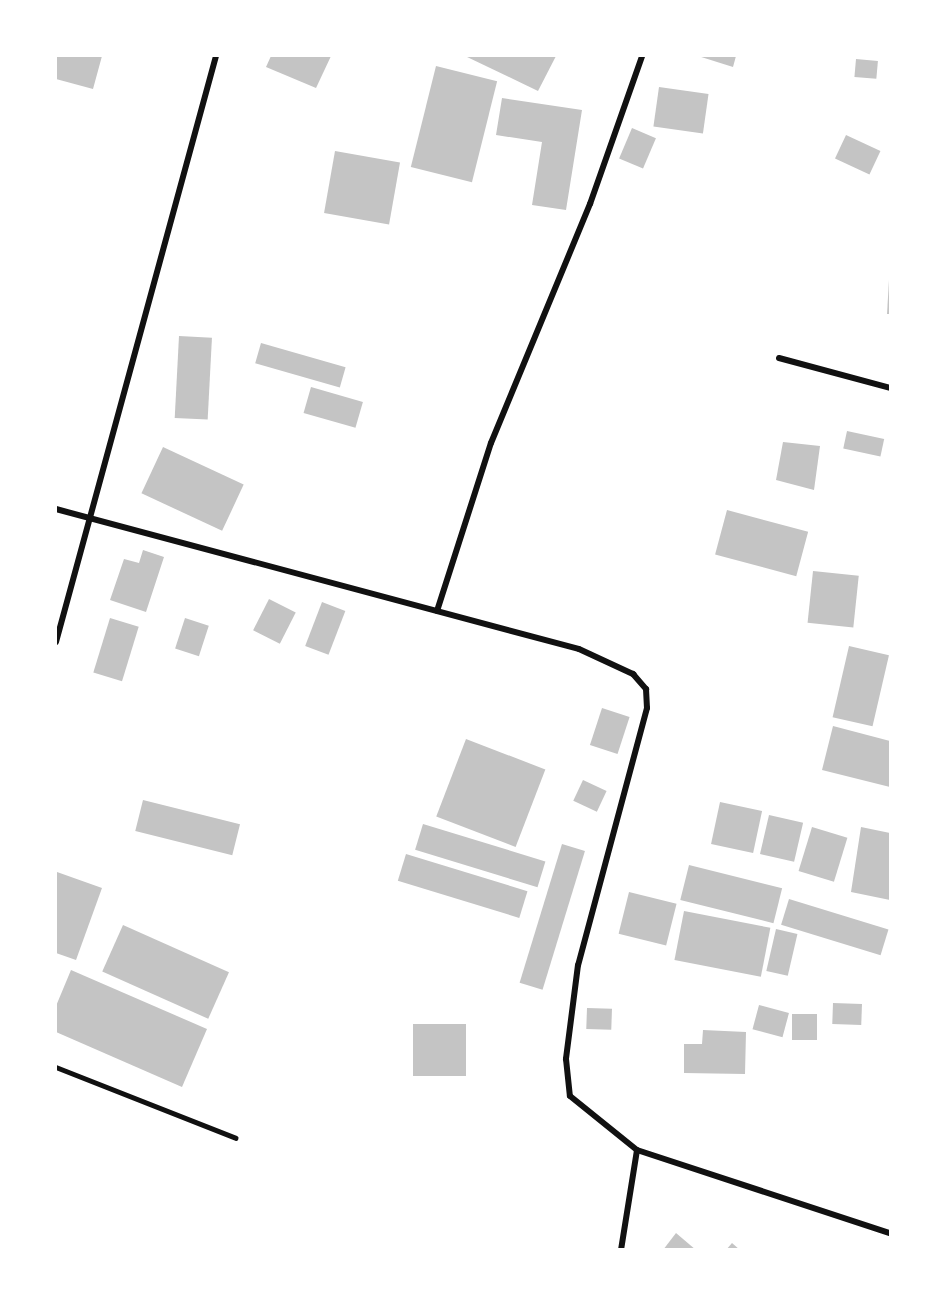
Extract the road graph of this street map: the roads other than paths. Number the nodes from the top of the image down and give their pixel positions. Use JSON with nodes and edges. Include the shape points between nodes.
{"nodes":[{"id":1,"x":216,"y":56,"type":"edge"},
{"id":2,"x":642,"y":56,"type":"edge"},
{"id":3,"x":779,"y":358,"type":"dead end"},
{"id":4,"x":891,"y":388,"type":"edge"},
{"id":5,"x":56,"y":509,"type":"edge"},
{"id":6,"x":86,"y":518,"type":"junction"},
{"id":7,"x":437,"y":611,"type":"junction"},
{"id":8,"x":56,"y":642,"type":"edge"},
{"id":9,"x":56,"y":1067,"type":"edge"},
{"id":10,"x":236,"y":1138,"type":"dead end"},
{"id":11,"x":637,"y":1150,"type":"junction"},
{"id":12,"x":891,"y":1227,"type":"edge"},
{"id":13,"x":890,"y":1234,"type":"edge"},
{"id":14,"x":621,"y":1250,"type":"edge"}],
"edges":[{"from":1,"to":6,"type":"street"},
{"from":2,"to":7,"type":"street","via":[[590,204],[491,444]]},
{"from":3,"to":4,"type":"street"},
{"from":5,"to":6,"type":"street"},
{"from":6,"to":7,"type":"street"},
{"from":6,"to":8,"type":"street"},
{"from":7,"to":11,"type":"street","via":[[579,650],[633,674],[646,689],[647,708],[578,965],[566,1059],[570,1096]]},
{"from":9,"to":10,"type":"lane"},
{"from":11,"to":13,"type":"street"},
{"from":11,"to":14,"type":"street"},
{"from":12,"to":13,"type":"street"}]}
